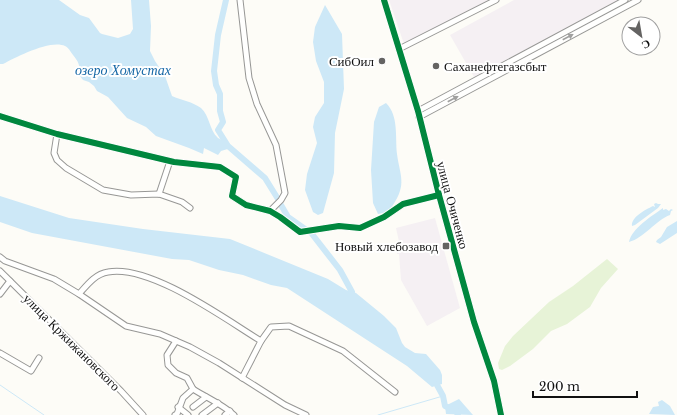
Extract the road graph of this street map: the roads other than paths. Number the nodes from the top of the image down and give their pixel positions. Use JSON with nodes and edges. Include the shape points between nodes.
{"nodes":[{"id":1,"x":240,"y":0,"type":"edge"},
{"id":2,"x":384,"y":0,"type":"edge"},
{"id":3,"x":496,"y":0,"type":"edge"},
{"id":4,"x":625,"y":0,"type":"edge"},
{"id":5,"x":638,"y":0,"type":"edge"},
{"id":6,"x":399,"y":49,"type":"junction"},
{"id":7,"x":418,"y":111,"type":"junction"},
{"id":8,"x":0,"y":116,"type":"edge"},
{"id":9,"x":418,"y":117,"type":"junction"},
{"id":10,"x":57,"y":134,"type":"junction"},
{"id":11,"x":170,"y":161,"type":"junction"},
{"id":12,"x":159,"y":194,"type":"junction"},
{"id":13,"x":439,"y":195,"type":"junction"},
{"id":14,"x":190,"y":208,"type":"dead end"},
{"id":15,"x":270,"y":211,"type":"junction"},
{"id":16,"x":0,"y":257,"type":"edge"},
{"id":17,"x":0,"y":271,"type":"edge"},
{"id":18,"x":10,"y":281,"type":"junction"},
{"id":19,"x":0,"y":294,"type":"edge"},
{"id":20,"x":79,"y":294,"type":"junction"},
{"id":21,"x":176,"y":341,"type":"junction"},
{"id":22,"x":261,"y":341,"type":"junction"},
{"id":23,"x":0,"y":353,"type":"edge"},
{"id":24,"x":39,"y":358,"type":"dead end"},
{"id":25,"x":242,"y":378,"type":"junction"},
{"id":26,"x":193,"y":389,"type":"junction"},
{"id":27,"x":395,"y":392,"type":"dead end"},
{"id":28,"x":206,"y":397,"type":"junction"},
{"id":29,"x":218,"y":403,"type":"junction"},
{"id":30,"x":193,"y":406,"type":"dead end"},
{"id":31,"x":178,"y":407,"type":"junction"},
{"id":32,"x":230,"y":411,"type":"junction"},
{"id":33,"x":143,"y":415,"type":"edge"},
{"id":34,"x":175,"y":415,"type":"edge"},
{"id":35,"x":188,"y":415,"type":"edge"},
{"id":36,"x":202,"y":415,"type":"edge"},
{"id":37,"x":225,"y":415,"type":"edge"},
{"id":38,"x":234,"y":415,"type":"edge"},
{"id":39,"x":306,"y":415,"type":"edge"},
{"id":40,"x":501,"y":415,"type":"edge"}],
"edges":[{"from":1,"to":15,"type":"street","via":[[249,78],[257,104],[276,145],[285,193]]},
{"from":2,"to":6,"type":"street","name":"улица Очиченко"},
{"from":3,"to":6,"type":"street"},
{"from":4,"to":7,"type":"street"},
{"from":9,"to":5,"type":"street","one_way":true},
{"from":6,"to":7,"type":"street","name":"улица Очиченко"},
{"from":7,"to":9,"type":"street","name":"улица Очиченко"},
{"from":8,"to":10,"type":"street"},
{"from":9,"to":13,"type":"street","name":"улица Очиченко"},
{"from":10,"to":11,"type":"street"},
{"from":10,"to":12,"type":"street","via":[[54,153],[57,160],[73,173],[103,190],[131,195]]},
{"from":11,"to":12,"type":"street"},
{"from":11,"to":15,"type":"street","via":[[220,167],[236,177],[232,196],[246,205]]},
{"from":12,"to":14,"type":"street","via":[[182,202]]},
{"from":13,"to":15,"type":"street","via":[[403,204],[384,217],[360,228],[339,226],[300,232]]},
{"from":13,"to":40,"type":"street","name":"улица Очиченко","via":[[474,322],[494,381]]},
{"from":16,"to":20,"type":"street","name":"улица Кржижановского","via":[[45,275]]},
{"from":17,"to":18,"type":"street","name":"улица Кржижановского"},
{"from":18,"to":19,"type":"street"},
{"from":18,"to":33,"type":"street","name":"улица Кржижановского"},
{"from":20,"to":21,"type":"street","name":"улица Кржижановского","via":[[126,326],[160,334]]},
{"from":20,"to":22,"type":"street","via":[[92,279],[107,272],[136,273],[169,285]]},
{"from":21,"to":25,"type":"street","name":"улица Кржижановского"},
{"from":21,"to":26,"type":"street","via":[[167,355],[168,365],[176,373],[187,378]]},
{"from":22,"to":25,"type":"street"},
{"from":22,"to":27,"type":"street","via":[[270,327],[289,326],[343,351]]},
{"from":23,"to":24,"type":"street","via":[[32,371]]},
{"from":25,"to":39,"type":"street","name":"улица Кржижановского"},
{"from":26,"to":28,"type":"street"},
{"from":26,"to":31,"type":"street"},
{"from":28,"to":29,"type":"street"},
{"from":28,"to":30,"type":"street"},
{"from":29,"to":32,"type":"street"},
{"from":29,"to":36,"type":"street"},
{"from":31,"to":34,"type":"street"},
{"from":31,"to":35,"type":"street"},
{"from":32,"to":37,"type":"street"},
{"from":32,"to":38,"type":"street"}]}
